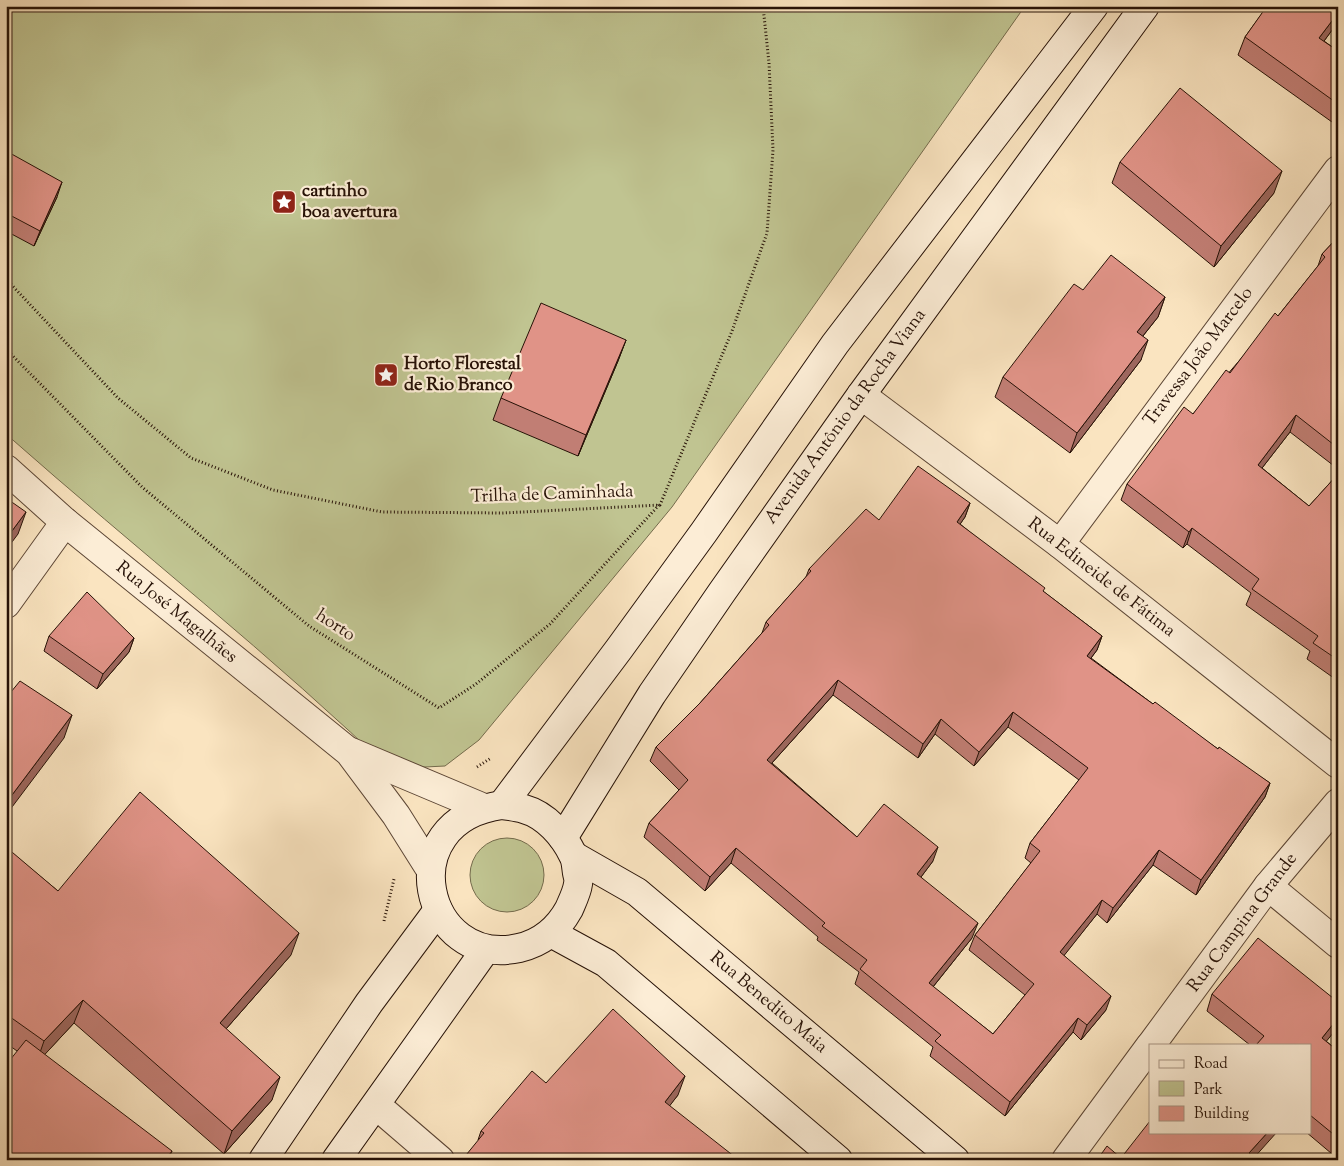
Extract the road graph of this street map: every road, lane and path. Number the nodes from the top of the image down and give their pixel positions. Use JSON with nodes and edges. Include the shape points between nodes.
{"nodes":[{"id":1,"x":763,"y":6,"type":"edge"},
{"id":2,"x":1094,"y":6,"type":"edge"},
{"id":3,"x":1145,"y":6,"type":"edge"},
{"id":4,"x":1338,"y":170,"type":"edge"},
{"id":5,"x":6,"y":279,"type":"edge"},
{"id":6,"x":6,"y":349,"type":"edge"},
{"id":7,"x":862,"y":395,"type":"junction"},
{"id":8,"x":6,"y":469,"type":"edge"},
{"id":9,"x":660,"y":505,"type":"junction"},
{"id":10,"x":65,"y":522,"type":"junction"},
{"id":11,"x":1060,"y":544,"type":"junction"},
{"id":12,"x":6,"y":604,"type":"edge"},
{"id":13,"x":349,"y":752,"type":"junction"},
{"id":14,"x":1338,"y":764,"type":"edge"},
{"id":15,"x":1338,"y":803,"type":"edge"},
{"id":16,"x":493,"y":806,"type":"junction"},
{"id":17,"x":569,"y":847,"type":"junction"},
{"id":18,"x":430,"y":870,"type":"junction"},
{"id":19,"x":1268,"y":886,"type":"junction"},
{"id":20,"x":438,"y":910,"type":"junction"},
{"id":21,"x":551,"y":933,"type":"junction"},
{"id":22,"x":1338,"y":944,"type":"edge"},
{"id":23,"x":486,"y":948,"type":"junction"},
{"id":24,"x":1152,"y":1044,"type":"edge"},
{"id":25,"x":1149,"y":1048,"type":"edge"},
{"id":26,"x":376,"y":1105,"type":"junction"},
{"id":27,"x":263,"y":1160,"type":"edge"},
{"id":28,"x":336,"y":1160,"type":"edge"},
{"id":29,"x":440,"y":1160,"type":"edge"},
{"id":30,"x":838,"y":1160,"type":"edge"},
{"id":31,"x":955,"y":1160,"type":"edge"},
{"id":32,"x":1066,"y":1160,"type":"edge"}],
"edges":[{"from":1,"to":9,"type":"path","name":"Trilha de Caminhada","via":[[772,150],[767,232],[732,331]]},
{"from":2,"to":16,"type":"street","via":[[835,344],[625,641]]},
{"from":3,"to":7,"type":"street","name":"Avenida Antônio da Rocha Viana"},
{"from":4,"to":11,"type":"street","name":"Travessa João Marcelo"},
{"from":5,"to":9,"type":"path","name":"Trilha de Caminhada","via":[[118,398],[191,458],[273,490],[382,512],[503,513]]},
{"from":6,"to":9,"type":"path","name":"horto","via":[[142,487],[309,626],[439,708],[476,684],[550,624]]},
{"from":7,"to":11,"type":"street","name":"Rua Edineide de Fátima"},
{"from":7,"to":17,"type":"street","name":"Avenida Antônio da Rocha Viana","via":[[652,694]]},
{"from":8,"to":10,"type":"street","name":"Rua José Magalhães"},
{"from":10,"to":12,"type":"street"},
{"from":10,"to":13,"type":"street","name":"Rua José Magalhães"},
{"from":11,"to":14,"type":"street","name":"Rua Edineide de Fátima"},
{"from":13,"to":16,"type":"street","name":"Rua José Magalhães"},
{"from":13,"to":18,"type":"street","name":"Rua José Magalhães","via":[[396,816]]},
{"from":15,"to":19,"type":"street","name":"Rua Campina Grande"},
{"from":16,"to":17,"type":"street","via":[[526,809],[547,821]]},
{"from":16,"to":18,"type":"street","via":[[464,816],[448,830],[436,848]]},
{"from":17,"to":21,"type":"street","via":[[579,883],[568,910]]},
{"from":17,"to":31,"type":"street","name":"Rua Benedito Maia","via":[[637,892]]},
{"from":18,"to":20,"type":"street","via":[[431,891]]},
{"from":19,"to":22,"type":"street"},
{"from":19,"to":24,"type":"street","name":"Rua Campina Grande"},
{"from":20,"to":23,"type":"street","via":[[450,928],[466,941]]},
{"from":20,"to":27,"type":"street","via":[[369,1003]]},
{"from":21,"to":23,"type":"street","via":[[531,945],[508,950]]},
{"from":21,"to":30,"type":"street","via":[[606,963]]},
{"from":23,"to":26,"type":"street"},
{"from":25,"to":32,"type":"street","name":"Rua Campina Grande"},
{"from":26,"to":28,"type":"street"},
{"from":26,"to":29,"type":"street"}]}
